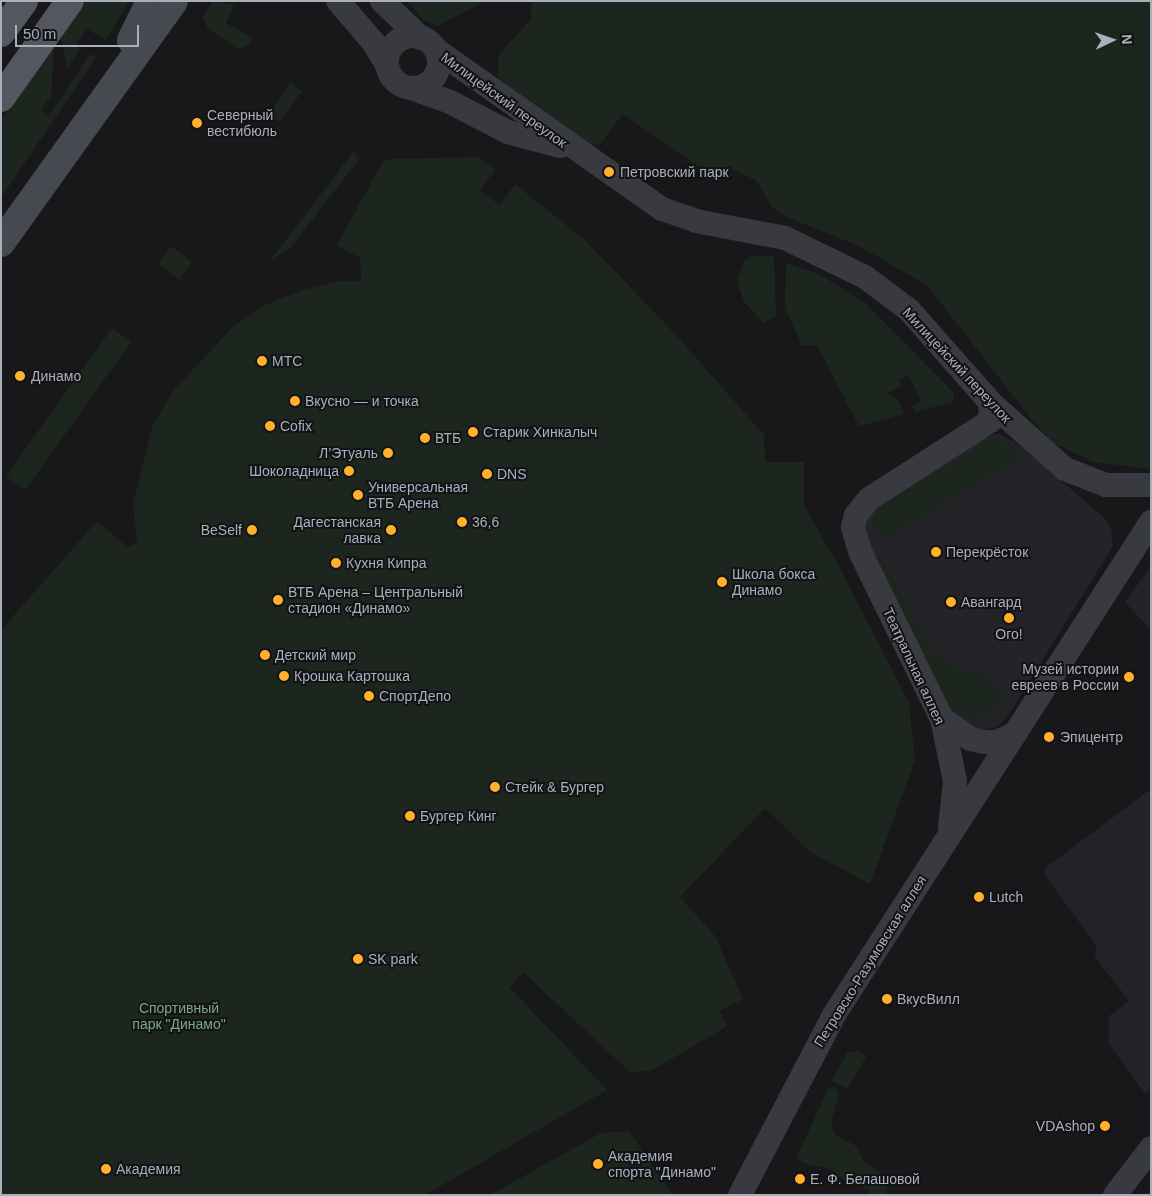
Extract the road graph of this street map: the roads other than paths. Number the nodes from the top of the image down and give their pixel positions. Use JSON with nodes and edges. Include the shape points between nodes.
{"nodes":[{"id":1,"x":24,"y":1,"type":"edge"},
{"id":2,"x":70,"y":1,"type":"edge"},
{"id":3,"x":150,"y":1,"type":"edge"},
{"id":4,"x":174,"y":1,"type":"edge"},
{"id":5,"x":338,"y":1,"type":"edge"},
{"id":6,"x":382,"y":1,"type":"edge"},
{"id":7,"x":1,"y":33,"type":"edge"},
{"id":8,"x":428,"y":44,"type":"junction"},
{"id":9,"x":387,"y":64,"type":"junction"},
{"id":10,"x":411,"y":88,"type":"junction"},
{"id":11,"x":1,"y":98,"type":"edge"},
{"id":12,"x":102,"y":100,"type":"junction"},
{"id":13,"x":574,"y":150,"type":"junction"},
{"id":14,"x":1,"y":243,"type":"edge"},
{"id":15,"x":991,"y":403,"type":"junction"},
{"id":16,"x":979,"y":430,"type":"junction"},
{"id":17,"x":1020,"y":432,"type":"junction"},
{"id":18,"x":1151,"y":485,"type":"edge"},
{"id":19,"x":1151,"y":522,"type":"edge"},
{"id":20,"x":942,"y":719,"type":"junction"},
{"id":21,"x":1012,"y":735,"type":"junction"},
{"id":22,"x":946,"y":841,"type":"junction"},
{"id":23,"x":1151,"y":1148,"type":"edge"},
{"id":24,"x":740,"y":1195,"type":"edge"},
{"id":25,"x":1115,"y":1195,"type":"edge"}],
"edges":[{"from":1,"to":7,"type":"main road"},
{"from":2,"to":11,"type":"main road"},
{"from":3,"to":12,"type":"main road"},
{"from":4,"to":12,"type":"main road"},
{"from":5,"to":9,"type":"street"},
{"from":6,"to":8,"type":"street"},
{"from":8,"to":9,"type":"street","via":[[398,41],[391,48]]},
{"from":8,"to":10,"type":"street","via":[[438,61],[434,76],[427,84]]},
{"from":8,"to":13,"type":"street","name":"Милицейский переулок"},
{"from":9,"to":10,"type":"street","via":[[396,83]]},
{"from":10,"to":13,"type":"street","name":"Милицейский переулок","via":[[450,102],[508,132]]},
{"from":12,"to":14,"type":"main road"},
{"from":13,"to":15,"type":"street","name":"Милицейский переулок","via":[[662,209],[696,221],[785,238],[864,277],[909,310]]},
{"from":15,"to":16,"type":"street","via":[[990,422]]},
{"from":15,"to":17,"type":"street","name":"Милицейский переулок"},
{"from":16,"to":17,"type":"street","via":[[995,427]]},
{"from":16,"to":20,"type":"street","name":"Театральная аллея","via":[[860,508],[853,527],[861,554]]},
{"from":17,"to":18,"type":"street","name":"Милицейский переулок","via":[[1076,476],[1106,485]]},
{"from":19,"to":21,"type":"street","name":"Петровско-Разумовская аллея"},
{"from":20,"to":21,"type":"street","via":[[971,739],[984,742],[997,742]]},
{"from":20,"to":22,"type":"street","name":"Театральная аллея","via":[[955,780],[953,816]]},
{"from":21,"to":22,"type":"street","name":"Петровско-Разумовская аллея"},
{"from":22,"to":24,"type":"street","name":"Петровско-Разумовская аллея","via":[[834,1015]]},
{"from":23,"to":25,"type":"street"}]}
